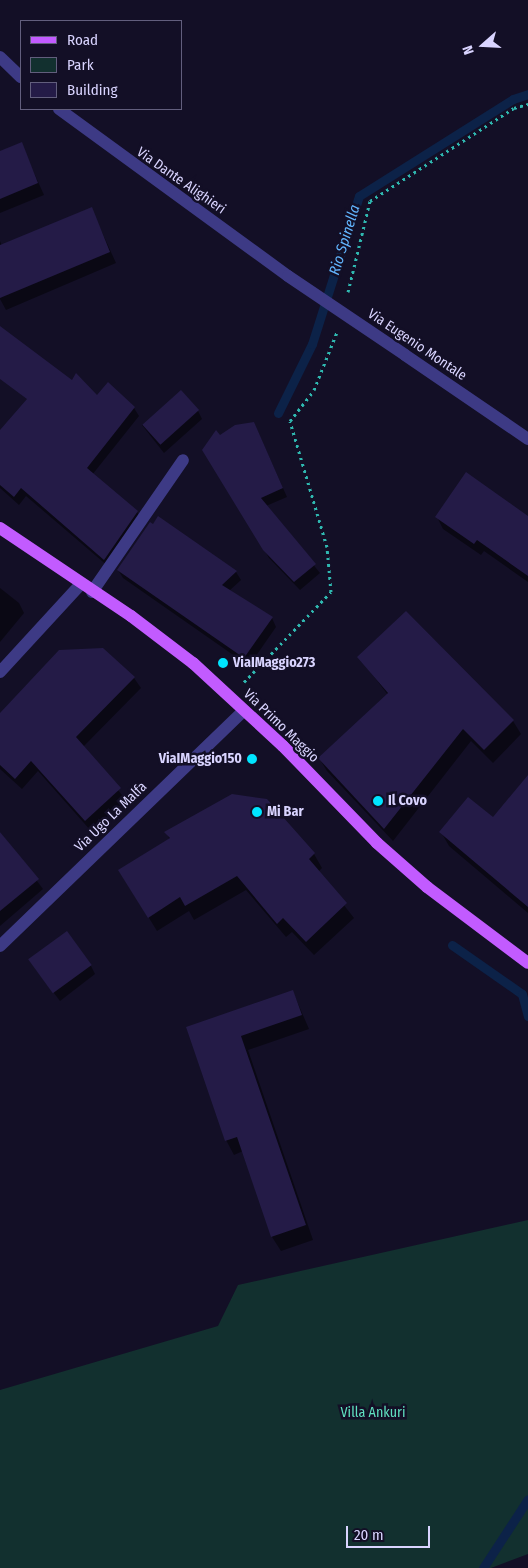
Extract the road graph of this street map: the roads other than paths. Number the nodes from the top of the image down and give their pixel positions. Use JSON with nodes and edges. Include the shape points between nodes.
{"nodes":[{"id":1,"x":0,"y":57,"type":"edge"},
{"id":2,"x":20,"y":76,"type":"edge"},
{"id":3,"x":60,"y":110,"type":"edge"},
{"id":4,"x":288,"y":276,"type":"joint"},
{"id":5,"x":528,"y":439,"type":"edge"},
{"id":6,"x":183,"y":460,"type":"dead end"},
{"id":7,"x":0,"y":528,"type":"edge"},
{"id":8,"x":80,"y":585,"type":"junction"},
{"id":9,"x":92,"y":592,"type":"junction"},
{"id":10,"x":0,"y":672,"type":"edge"},
{"id":11,"x":244,"y":710,"type":"junction"},
{"id":12,"x":0,"y":946,"type":"edge"},
{"id":13,"x":528,"y":963,"type":"edge"}],
"edges":[{"from":1,"to":2,"type":"street"},
{"from":3,"to":4,"type":"street","name":"Via Dante Alighieri"},
{"from":4,"to":5,"type":"street","name":"Via Eugenio Montale","bridge":true},
{"from":6,"to":9,"type":"street"},
{"from":7,"to":8,"type":"main road","name":"Via Primo Maggio"},
{"from":8,"to":9,"type":"main road","name":"Via Primo Maggio"},
{"from":8,"to":10,"type":"street"},
{"from":9,"to":11,"type":"main road","name":"Via Primo Maggio","via":[[162,638]]},
{"from":11,"to":12,"type":"street","name":"Via Ugo La Malfa"},
{"from":11,"to":13,"type":"main road","name":"Via Primo Maggio","via":[[384,849],[427,887]]}]}
